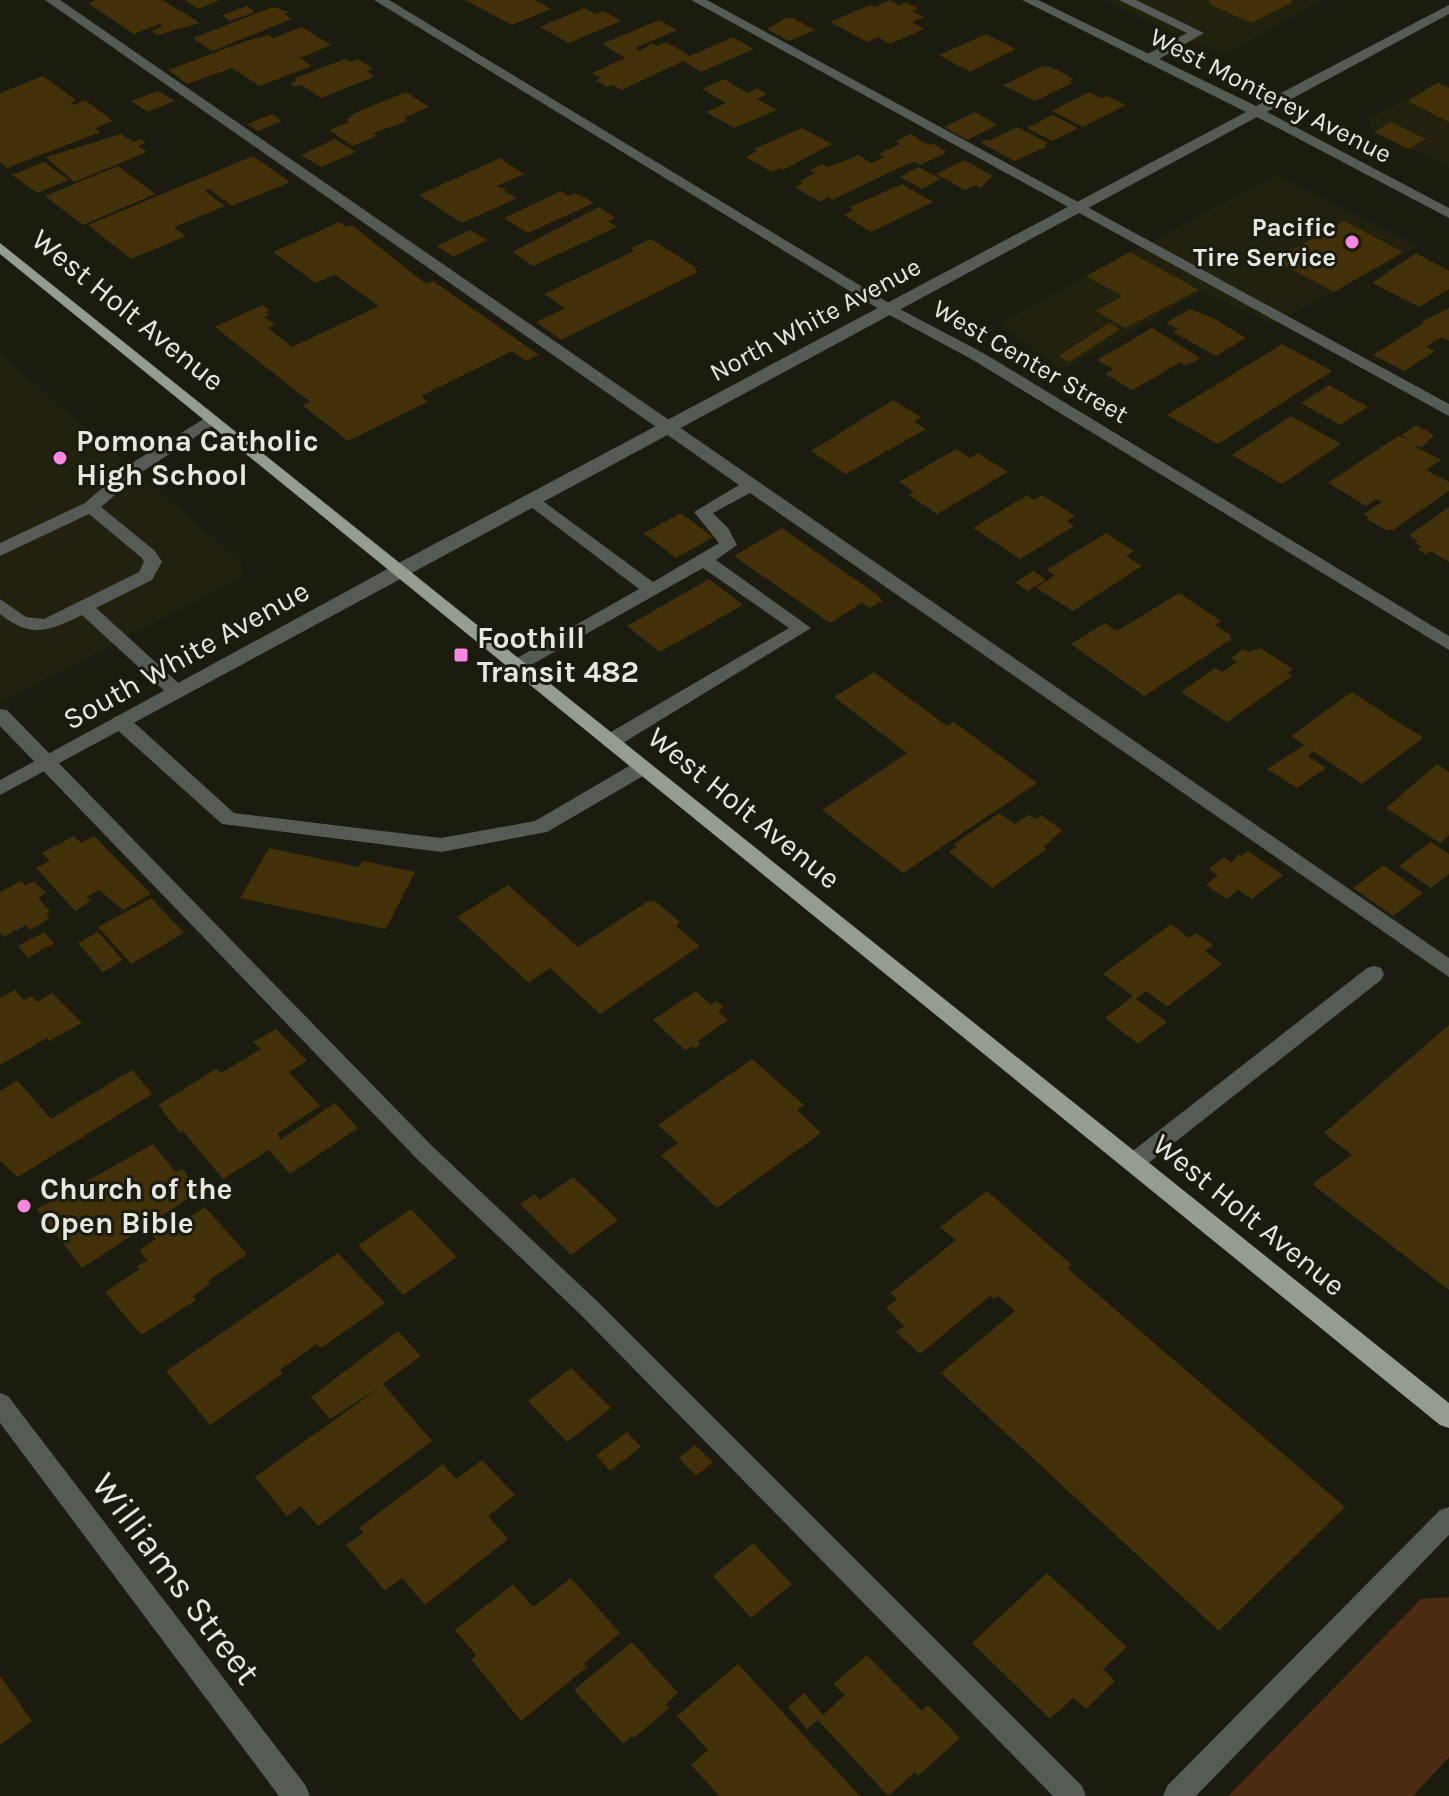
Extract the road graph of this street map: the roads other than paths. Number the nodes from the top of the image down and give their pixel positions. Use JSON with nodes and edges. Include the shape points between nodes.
{"nodes":[{"id":1,"x":51,"y":0,"type":"edge"},
{"id":2,"x":380,"y":0,"type":"edge"},
{"id":3,"x":697,"y":0,"type":"edge"},
{"id":4,"x":1028,"y":0,"type":"edge"},
{"id":5,"x":1125,"y":0,"type":"edge"},
{"id":6,"x":1449,"y":9,"type":"edge"},
{"id":7,"x":1149,"y":59,"type":"junction"},
{"id":8,"x":1255,"y":111,"type":"junction"},
{"id":9,"x":1075,"y":208,"type":"junction"},
{"id":10,"x":1449,"y":214,"type":"edge"},
{"id":11,"x":0,"y":247,"type":"edge"},
{"id":12,"x":889,"y":309,"type":"junction"},
{"id":13,"x":1449,"y":411,"type":"edge"},
{"id":14,"x":212,"y":419,"type":"junction"},
{"id":15,"x":665,"y":428,"type":"junction"},
{"id":16,"x":749,"y":487,"type":"junction"},
{"id":17,"x":530,"y":500,"type":"junction"},
{"id":18,"x":91,"y":507,"type":"junction"},
{"id":19,"x":0,"y":550,"type":"edge"},
{"id":20,"x":704,"y":560,"type":"junction"},
{"id":21,"x":399,"y":570,"type":"junction"},
{"id":22,"x":651,"y":589,"type":"junction"},
{"id":23,"x":0,"y":605,"type":"edge"},
{"id":24,"x":84,"y":607,"type":"junction"},
{"id":25,"x":1449,"y":644,"type":"edge"},
{"id":26,"x":518,"y":665,"type":"junction"},
{"id":27,"x":177,"y":692,"type":"junction"},
{"id":28,"x":0,"y":715,"type":"edge"},
{"id":29,"x":121,"y":722,"type":"junction"},
{"id":30,"x":611,"y":741,"type":"junction"},
{"id":31,"x":47,"y":763,"type":"junction"},
{"id":32,"x":643,"y":767,"type":"junction"},
{"id":33,"x":0,"y":788,"type":"edge"},
{"id":34,"x":1449,"y":969,"type":"edge"},
{"id":35,"x":1374,"y":974,"type":"dead end"},
{"id":36,"x":1133,"y":1163,"type":"junction"},
{"id":37,"x":0,"y":1404,"type":"edge"},
{"id":38,"x":1449,"y":1417,"type":"edge"},
{"id":39,"x":1449,"y":1518,"type":"edge"},
{"id":40,"x":292,"y":1794,"type":"edge"},
{"id":41,"x":1072,"y":1796,"type":"edge"},
{"id":42,"x":1177,"y":1796,"type":"edge"}],
"edges":[{"from":1,"to":15,"type":"street"},
{"from":2,"to":12,"type":"street","name":"West Center Street"},
{"from":3,"to":9,"type":"street"},
{"from":4,"to":7,"type":"street","name":"West Monterey Avenue"},
{"from":5,"to":7,"type":"street","via":[[1197,33]]},
{"from":6,"to":8,"type":"street"},
{"from":7,"to":8,"type":"street","name":"West Monterey Avenue"},
{"from":8,"to":9,"type":"street","name":"North White Avenue"},
{"from":8,"to":10,"type":"street","name":"West Monterey Avenue"},
{"from":9,"to":12,"type":"street","name":"North White Avenue"},
{"from":9,"to":13,"type":"street"},
{"from":11,"to":14,"type":"main road","name":"West Holt Avenue"},
{"from":12,"to":15,"type":"street","name":"North White Avenue"},
{"from":12,"to":25,"type":"street","name":"West Center Street","via":[[979,357]]},
{"from":14,"to":18,"type":"street","via":[[136,468]]},
{"from":14,"to":21,"type":"main road","name":"West Holt Avenue"},
{"from":15,"to":16,"type":"street"},
{"from":15,"to":17,"type":"street","name":"North White Avenue"},
{"from":16,"to":20,"type":"street","via":[[702,512],[728,545]]},
{"from":16,"to":34,"type":"street"},
{"from":17,"to":21,"type":"street","name":"North White Avenue"},
{"from":17,"to":22,"type":"street"},
{"from":18,"to":19,"type":"street"},
{"from":18,"to":24,"type":"street","via":[[153,562],[146,576]]},
{"from":20,"to":22,"type":"street"},
{"from":20,"to":30,"type":"street","via":[[802,628]]},
{"from":21,"to":26,"type":"main road","name":"West Holt Avenue"},
{"from":21,"to":27,"type":"street","name":"South White Avenue"},
{"from":22,"to":26,"type":"street"},
{"from":23,"to":24,"type":"street","via":[[32,625],[56,622]]},
{"from":24,"to":27,"type":"street"},
{"from":26,"to":30,"type":"main road","name":"West Holt Avenue"},
{"from":27,"to":29,"type":"street","name":"South White Avenue"},
{"from":28,"to":31,"type":"street"},
{"from":29,"to":31,"type":"street","name":"South White Avenue"},
{"from":29,"to":32,"type":"street","via":[[229,819],[441,845],[540,827]]},
{"from":30,"to":32,"type":"main road","name":"West Holt Avenue"},
{"from":31,"to":33,"type":"street","name":"South White Avenue"},
{"from":31,"to":41,"type":"street","via":[[424,1152],[590,1309]]},
{"from":32,"to":36,"type":"main road","name":"West Holt Avenue"},
{"from":35,"to":36,"type":"street"},
{"from":36,"to":38,"type":"main road","name":"West Holt Avenue"},
{"from":37,"to":40,"type":"street","name":"Williams Street"},
{"from":39,"to":42,"type":"street"}]}
